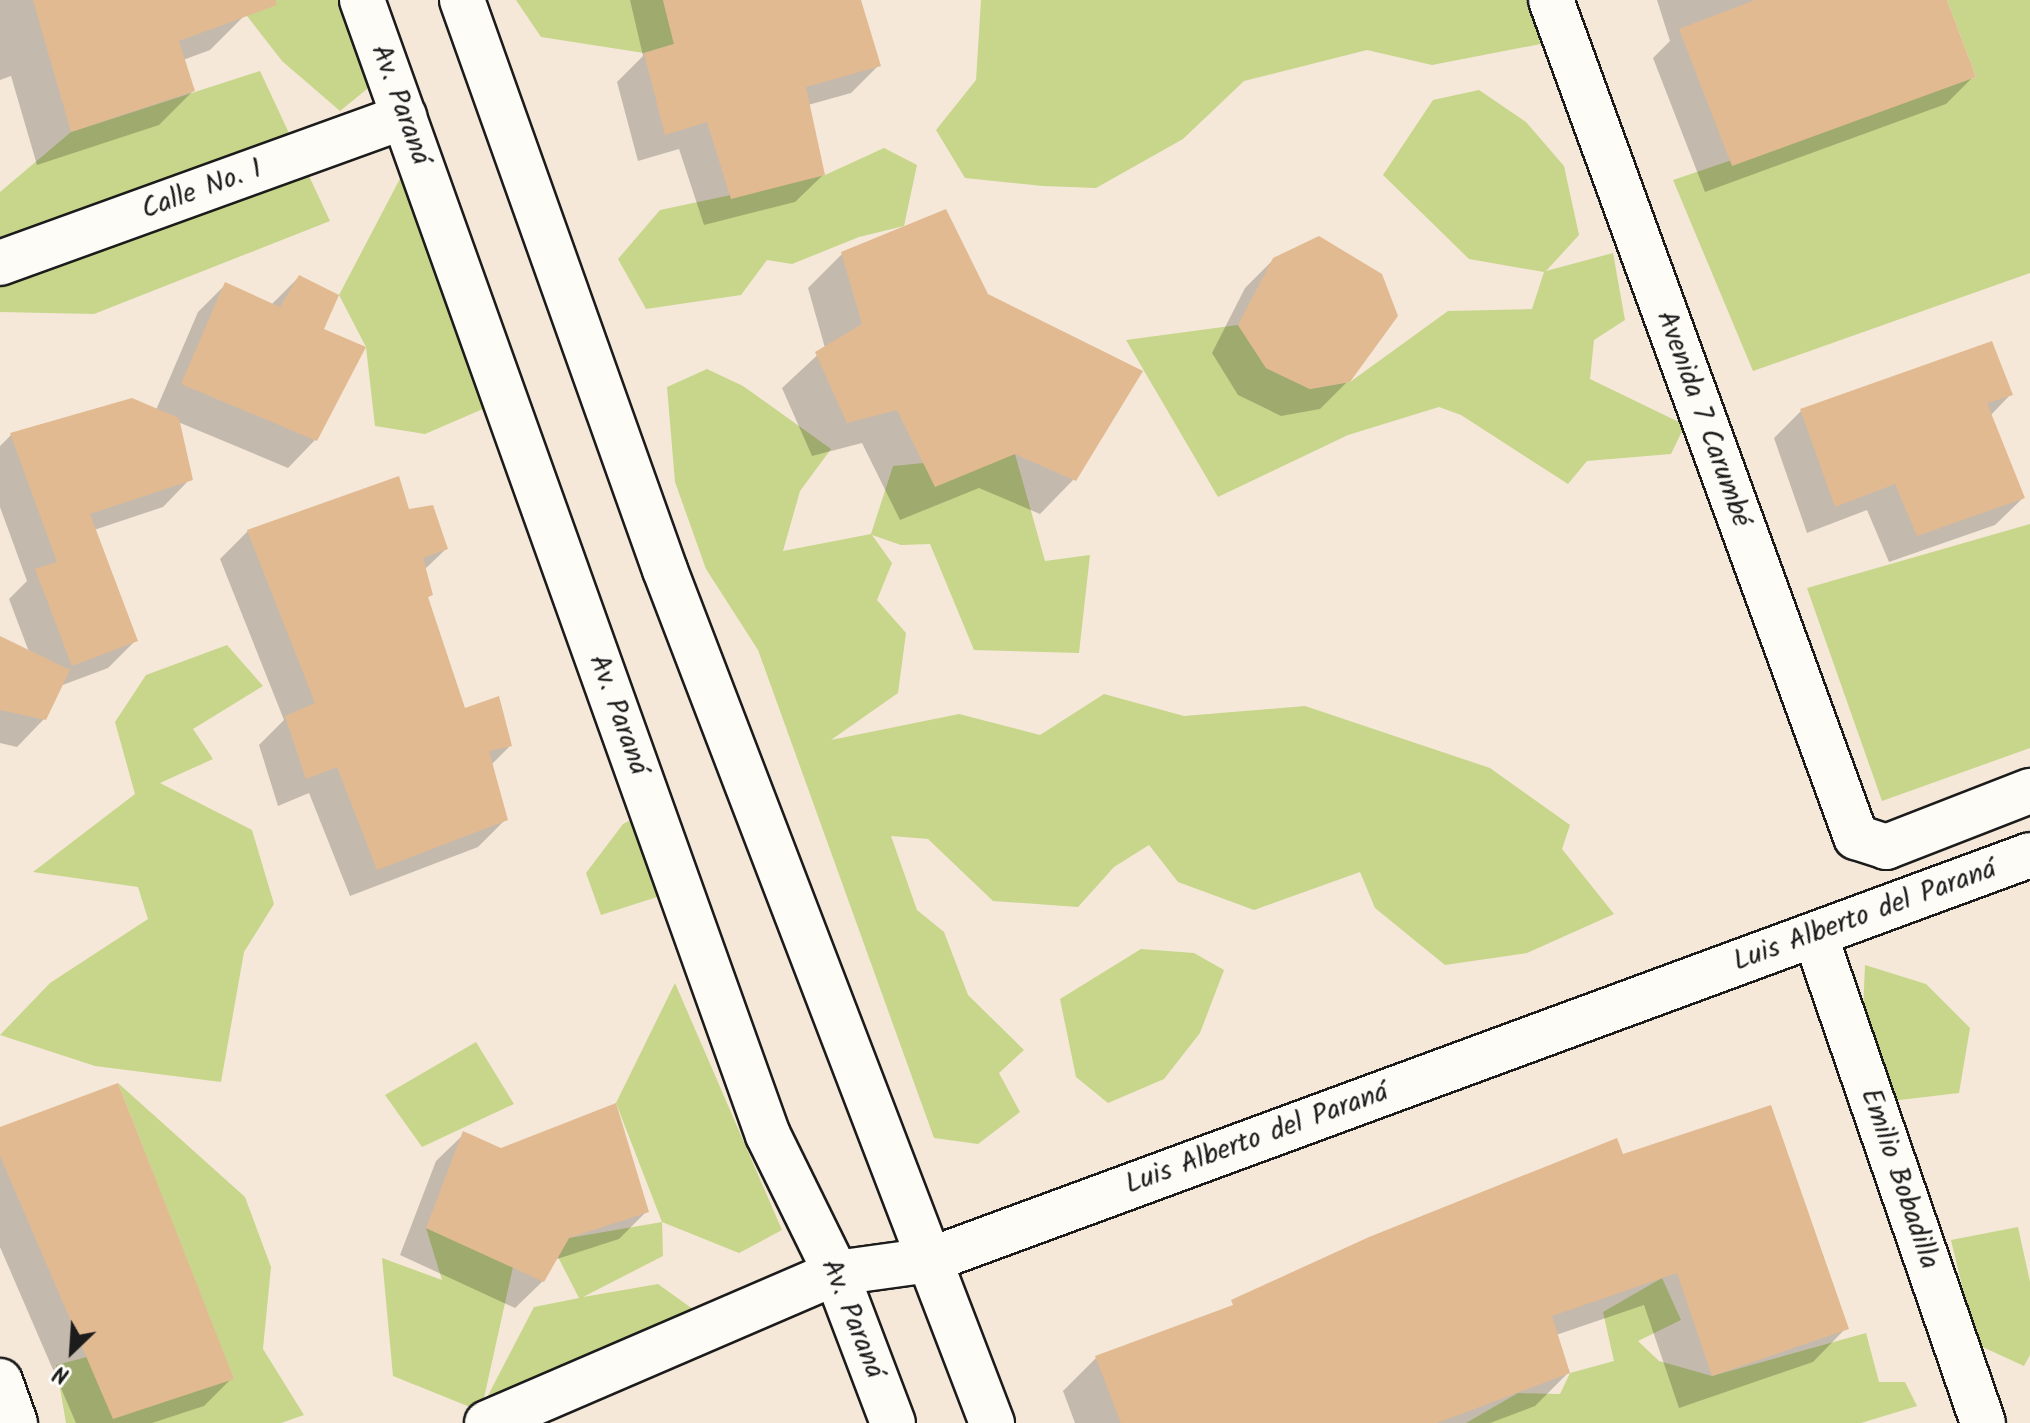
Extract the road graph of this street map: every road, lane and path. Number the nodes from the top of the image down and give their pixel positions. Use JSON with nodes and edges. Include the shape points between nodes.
{"nodes":[{"id":1,"x":362,"y":0,"type":"edge"},
{"id":2,"x":462,"y":0,"type":"edge"},
{"id":3,"x":1551,"y":0,"type":"edge"},
{"id":4,"x":404,"y":117,"type":"junction"},
{"id":5,"x":0,"y":263,"type":"edge"},
{"id":6,"x":2030,"y":791,"type":"edge"},
{"id":7,"x":2030,"y":855,"type":"edge"},
{"id":8,"x":1815,"y":935,"type":"junction"},
{"id":9,"x":930,"y":1260,"type":"junction"},
{"id":10,"x":836,"y":1273,"type":"junction"},
{"id":11,"x":0,"y":1381,"type":"edge"},
{"id":12,"x":15,"y":1423,"type":"edge"},
{"id":13,"x":487,"y":1423,"type":"edge"},
{"id":14,"x":893,"y":1423,"type":"edge"},
{"id":15,"x":992,"y":1423,"type":"edge"},
{"id":16,"x":1983,"y":1423,"type":"edge"}],
"edges":[{"from":1,"to":4,"type":"street","name":"Av. Paraná"},
{"from":2,"to":9,"type":"street","via":[[665,570]]},
{"from":3,"to":6,"type":"street","name":"Avenida 7 Carumbé","via":[[1856,837],[1886,847]]},
{"from":4,"to":5,"type":"street","name":"Calle No. 1"},
{"from":4,"to":10,"type":"street","name":"Av. Paraná","via":[[768,1135]]},
{"from":7,"to":8,"type":"street","name":"Luis Alberto del Paraná"},
{"from":8,"to":9,"type":"street","name":"Luis Alberto del Paraná"},
{"from":8,"to":16,"type":"street","name":"Emilio Bobadilla"},
{"from":9,"to":10,"type":"street","name":"Luis Alberto del Paraná"},
{"from":9,"to":15,"type":"street"},
{"from":10,"to":13,"type":"street","name":"Luis Alberto del Paraná"},
{"from":10,"to":14,"type":"street","name":"Av. Paraná"},
{"from":11,"to":12,"type":"street"}]}
